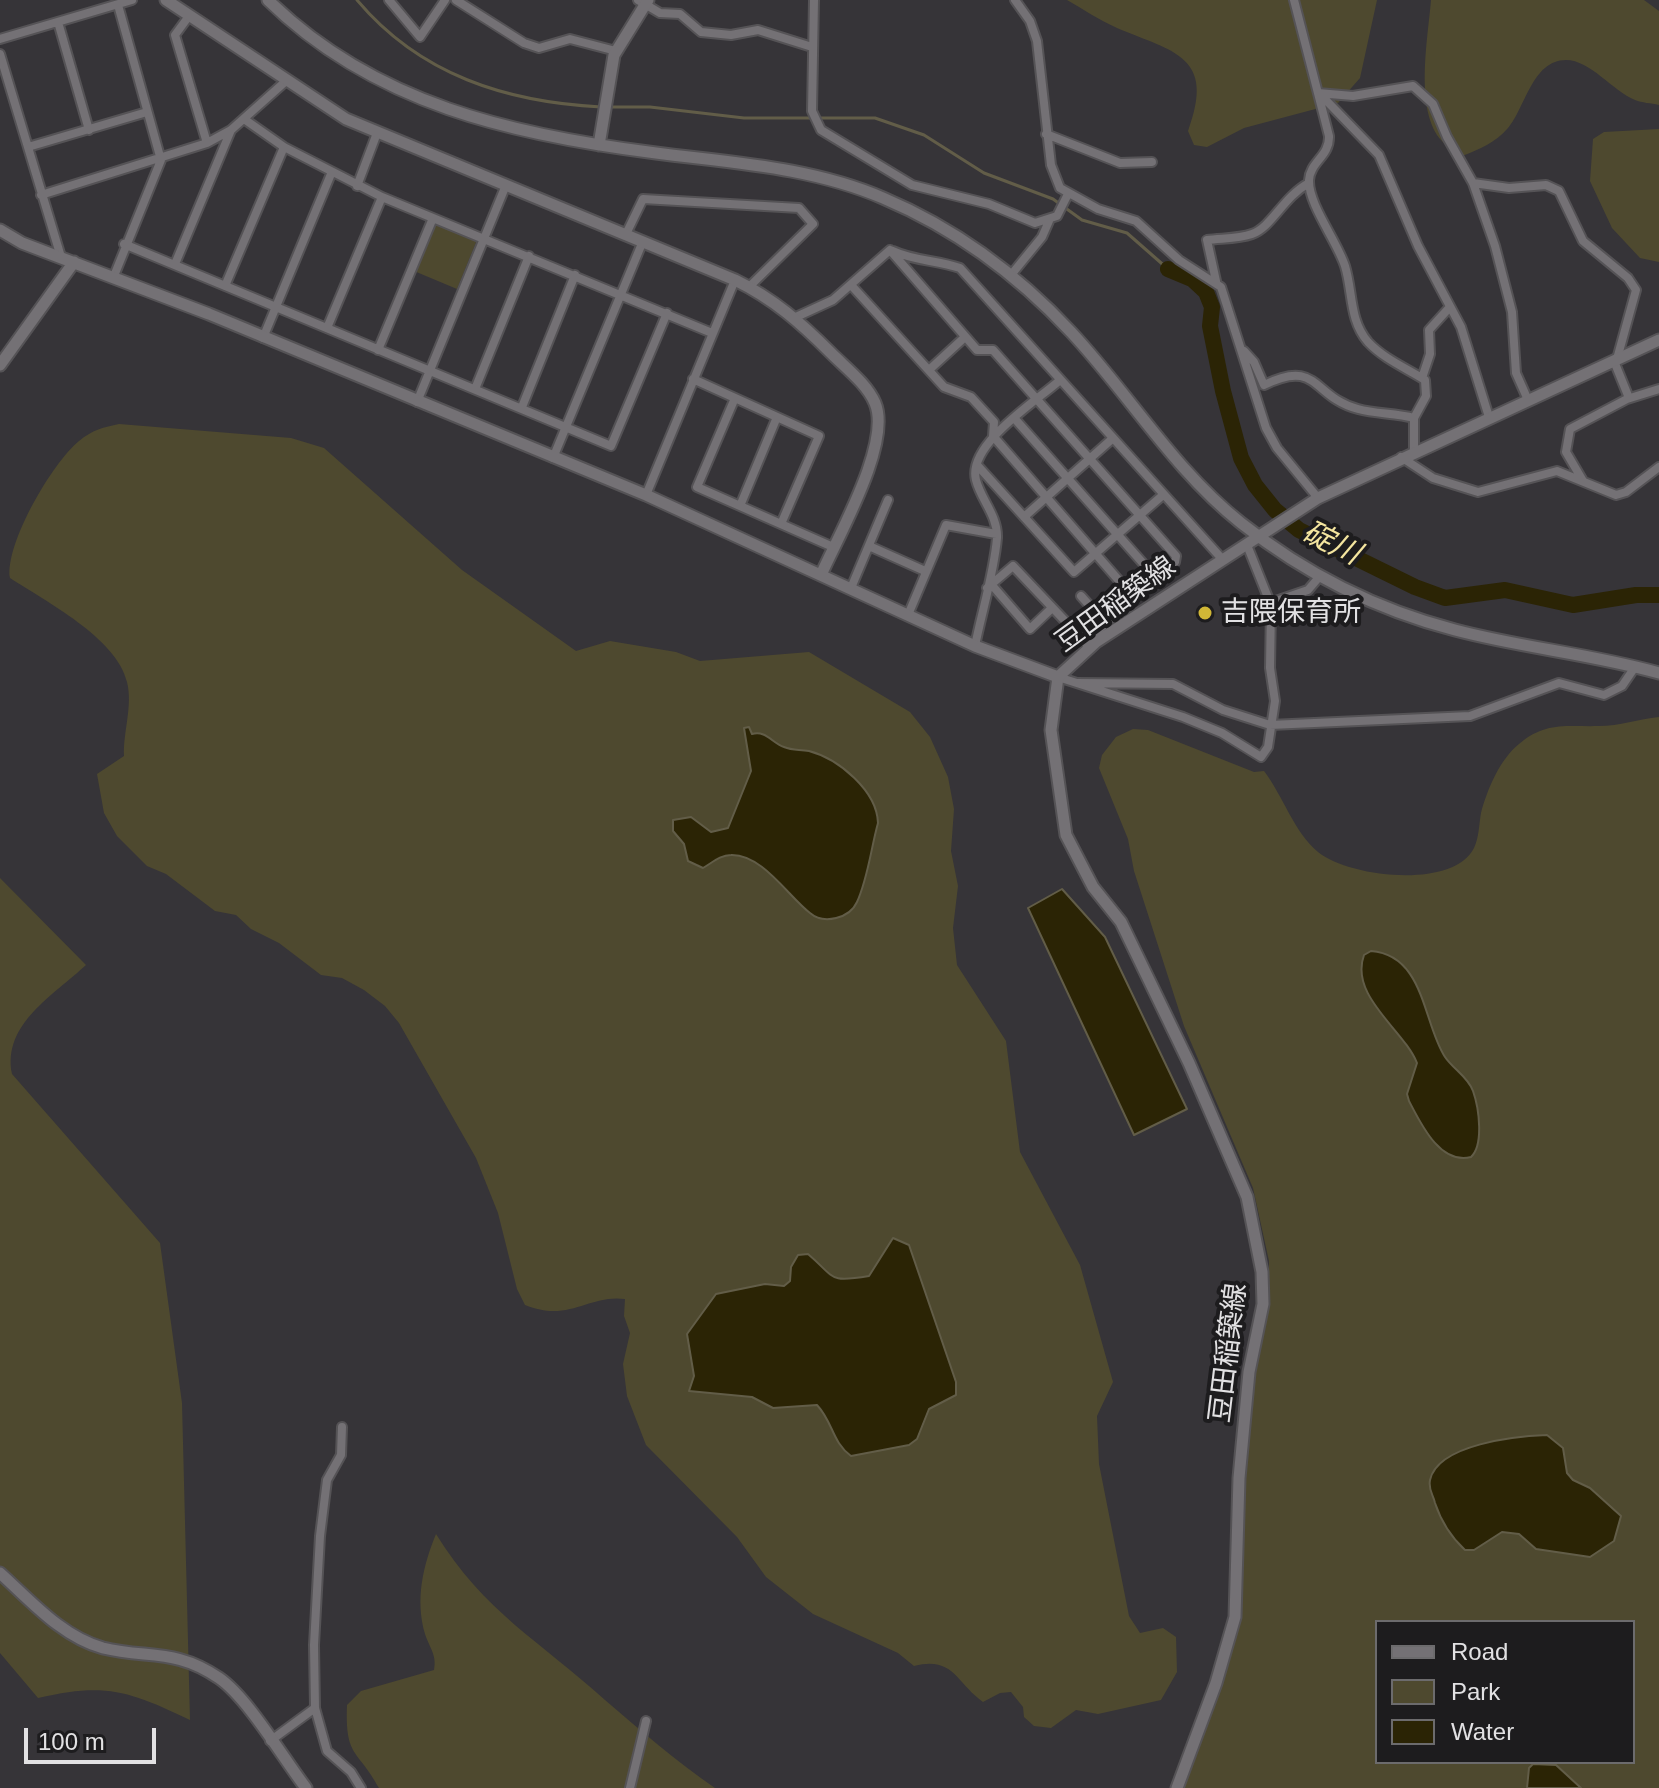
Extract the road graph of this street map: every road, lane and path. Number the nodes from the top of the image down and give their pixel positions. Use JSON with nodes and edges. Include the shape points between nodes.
{"nodes":[{"id":1,"x":132,"y":0,"type":"edge"},
{"id":2,"x":166,"y":0,"type":"edge"},
{"id":3,"x":268,"y":0,"type":"edge"},
{"id":4,"x":389,"y":0,"type":"edge"},
{"id":5,"x":445,"y":0,"type":"edge"},
{"id":6,"x":456,"y":0,"type":"edge"},
{"id":7,"x":814,"y":0,"type":"edge"},
{"id":8,"x":1015,"y":0,"type":"edge"},
{"id":9,"x":1294,"y":0,"type":"edge"},
{"id":10,"x":644,"y":2,"type":"edge"},
{"id":11,"x":118,"y":5,"type":"junction"},
{"id":12,"x":189,"y":16,"type":"junction"},
{"id":13,"x":58,"y":22,"type":"junction"},
{"id":14,"x":0,"y":39,"type":"edge"},
{"id":15,"x":812,"y":47,"type":"junction"},
{"id":16,"x":615,"y":53,"type":"junction"},
{"id":17,"x":0,"y":54,"type":"edge"},
{"id":18,"x":286,"y":81,"type":"junction"},
{"id":19,"x":4,"y":85,"type":"edge"},
{"id":20,"x":1318,"y":93,"type":"junction"},
{"id":21,"x":147,"y":112,"type":"junction"},
{"id":22,"x":244,"y":119,"type":"junction"},
{"id":23,"x":89,"y":130,"type":"junction"},
{"id":24,"x":231,"y":130,"type":"junction"},
{"id":25,"x":377,"y":133,"type":"junction"},
{"id":26,"x":1046,"y":134,"type":"junction"},
{"id":27,"x":207,"y":143,"type":"junction"},
{"id":28,"x":599,"y":145,"type":"junction"},
{"id":29,"x":28,"y":147,"type":"junction"},
{"id":30,"x":284,"y":147,"type":"junction"},
{"id":31,"x":161,"y":160,"type":"junction"},
{"id":32,"x":1152,"y":162,"type":"dead end"},
{"id":33,"x":331,"y":174,"type":"junction"},
{"id":34,"x":1309,"y":183,"type":"junction"},
{"id":35,"x":1473,"y":183,"type":"junction"},
{"id":36,"x":506,"y":185,"type":"junction"},
{"id":37,"x":357,"y":186,"type":"junction"},
{"id":38,"x":1068,"y":194,"type":"junction"},
{"id":39,"x":41,"y":195,"type":"junction"},
{"id":40,"x":382,"y":197,"type":"junction"},
{"id":41,"x":433,"y":218,"type":"junction"},
{"id":42,"x":1049,"y":221,"type":"junction"},
{"id":43,"x":0,"y":231,"type":"edge"},
{"id":44,"x":626,"y":234,"type":"junction"},
{"id":45,"x":484,"y":238,"type":"junction"},
{"id":46,"x":643,"y":241,"type":"junction"},
{"id":47,"x":124,"y":244,"type":"junction"},
{"id":48,"x":890,"y":250,"type":"junction"},
{"id":49,"x":529,"y":256,"type":"junction"},
{"id":50,"x":61,"y":257,"type":"junction"},
{"id":51,"x":74,"y":262,"type":"junction"},
{"id":52,"x":175,"y":264,"type":"junction"},
{"id":53,"x":575,"y":275,"type":"junction"},
{"id":54,"x":1011,"y":275,"type":"junction"},
{"id":55,"x":114,"y":276,"type":"junction"},
{"id":56,"x":735,"y":280,"type":"junction"},
{"id":57,"x":1216,"y":281,"type":"junction"},
{"id":58,"x":851,"y":285,"type":"junction"},
{"id":59,"x":225,"y":286,"type":"junction"},
{"id":60,"x":749,"y":287,"type":"junction"},
{"id":61,"x":622,"y":293,"type":"junction"},
{"id":62,"x":277,"y":307,"type":"junction"},
{"id":63,"x":1449,"y":308,"type":"junction"},
{"id":64,"x":667,"y":313,"type":"junction"},
{"id":65,"x":796,"y":317,"type":"junction"},
{"id":66,"x":327,"y":328,"type":"junction"},
{"id":67,"x":712,"y":333,"type":"junction"},
{"id":68,"x":965,"y":337,"type":"junction"},
{"id":69,"x":263,"y":338,"type":"junction"},
{"id":70,"x":1659,"y":340,"type":"edge"},
{"id":71,"x":1242,"y":349,"type":"junction"},
{"id":72,"x":378,"y":350,"type":"junction"},
{"id":73,"x":1616,"y":360,"type":"junction"},
{"id":74,"x":0,"y":365,"type":"edge"},
{"id":75,"x":429,"y":370,"type":"junction"},
{"id":76,"x":929,"y":370,"type":"junction"},
{"id":77,"x":1422,"y":378,"type":"junction"},
{"id":78,"x":693,"y":379,"type":"junction"},
{"id":79,"x":1059,"y":381,"type":"junction"},
{"id":80,"x":475,"y":389,"type":"junction"},
{"id":81,"x":1659,"y":389,"type":"edge"},
{"id":82,"x":735,"y":398,"type":"junction"},
{"id":83,"x":1629,"y":398,"type":"junction"},
{"id":84,"x":1037,"y":400,"type":"junction"},
{"id":85,"x":1528,"y":400,"type":"junction"},
{"id":86,"x":417,"y":402,"type":"junction"},
{"id":87,"x":522,"y":407,"type":"junction"},
{"id":88,"x":777,"y":417,"type":"junction"},
{"id":89,"x":1489,"y":417,"type":"junction"},
{"id":90,"x":1414,"y":418,"type":"junction"},
{"id":91,"x":1015,"y":419,"type":"junction"},
{"id":92,"x":566,"y":427,"type":"junction"},
{"id":93,"x":993,"y":436,"type":"junction"},
{"id":94,"x":1112,"y":439,"type":"junction"},
{"id":95,"x":1414,"y":451,"type":"junction"},
{"id":96,"x":1401,"y":457,"type":"junction"},
{"id":97,"x":553,"y":458,"type":"junction"},
{"id":98,"x":1089,"y":459,"type":"junction"},
{"id":99,"x":977,"y":465,"type":"junction"},
{"id":100,"x":1659,"y":467,"type":"edge"},
{"id":101,"x":1067,"y":478,"type":"junction"},
{"id":102,"x":1584,"y":482,"type":"junction"},
{"id":103,"x":646,"y":495,"type":"junction"},
{"id":104,"x":1163,"y":495,"type":"junction"},
{"id":105,"x":1045,"y":498,"type":"junction"},
{"id":106,"x":1318,"y":498,"type":"junction"},
{"id":107,"x":888,"y":500,"type":"dead end"},
{"id":108,"x":740,"y":506,"type":"junction"},
{"id":109,"x":1140,"y":516,"type":"junction"},
{"id":110,"x":1024,"y":517,"type":"junction"},
{"id":111,"x":781,"y":524,"type":"junction"},
{"id":112,"x":996,"y":534,"type":"junction"},
{"id":113,"x":1118,"y":535,"type":"junction"},
{"id":114,"x":1260,"y":536,"type":"junction"},
{"id":115,"x":1247,"y":545,"type":"junction"},
{"id":116,"x":869,"y":546,"type":"junction"},
{"id":117,"x":833,"y":547,"type":"junction"},
{"id":118,"x":1096,"y":555,"type":"junction"},
{"id":119,"x":1223,"y":560,"type":"junction"},
{"id":120,"x":925,"y":571,"type":"junction"},
{"id":121,"x":821,"y":575,"type":"junction"},
{"id":122,"x":1320,"y":576,"type":"junction"},
{"id":123,"x":1157,"y":579,"type":"junction"},
{"id":124,"x":989,"y":587,"type":"junction"},
{"id":125,"x":851,"y":588,"type":"junction"},
{"id":126,"x":1081,"y":596,"type":"dead end"},
{"id":127,"x":1135,"y":599,"type":"junction"},
{"id":128,"x":1270,"y":603,"type":"junction"},
{"id":129,"x":1052,"y":608,"type":"junction"},
{"id":130,"x":908,"y":615,"type":"junction"},
{"id":131,"x":1106,"y":624,"type":"junction"},
{"id":132,"x":1087,"y":645,"type":"junction"},
{"id":133,"x":975,"y":646,"type":"junction"},
{"id":134,"x":1635,"y":667,"type":"junction"},
{"id":135,"x":1659,"y":673,"type":"edge"},
{"id":136,"x":1058,"y":677,"type":"junction"},
{"id":137,"x":1078,"y":683,"type":"junction"},
{"id":138,"x":1270,"y":725,"type":"junction"},
{"id":139,"x":342,"y":1427,"type":"dead end"},
{"id":140,"x":0,"y":1573,"type":"edge"},
{"id":141,"x":315,"y":1708,"type":"junction"},
{"id":142,"x":646,"y":1721,"type":"dead end"},
{"id":143,"x":270,"y":1741,"type":"junction"},
{"id":144,"x":306,"y":1788,"type":"edge"},
{"id":145,"x":361,"y":1788,"type":"edge"},
{"id":146,"x":630,"y":1788,"type":"edge"},
{"id":147,"x":1177,"y":1788,"type":"edge"}],
"edges":[{"from":1,"to":11,"type":"street"},
{"from":2,"to":12,"type":"street"},
{"from":3,"to":28,"type":"street","via":[[311,38],[415,96],[468,118],[539,137]]},
{"from":4,"to":5,"type":"street","via":[[420,37]]},
{"from":6,"to":16,"type":"street","via":[[524,43],[539,48],[570,39]]},
{"from":7,"to":15,"type":"street"},
{"from":8,"to":26,"type":"street","via":[[1037,41]]},
{"from":9,"to":20,"type":"street"},
{"from":10,"to":15,"type":"street","via":[[660,13],[680,14],[701,32],[731,35],[758,30]]},
{"from":10,"to":16,"type":"street"},
{"from":11,"to":13,"type":"street"},
{"from":11,"to":21,"type":"street"},
{"from":12,"to":18,"type":"street"},
{"from":12,"to":27,"type":"street","via":[[175,35]]},
{"from":13,"to":14,"type":"street"},
{"from":13,"to":23,"type":"street"},
{"from":15,"to":42,"type":"street","via":[[812,111],[821,130],[912,185],[989,204],[1035,223]]},
{"from":16,"to":28,"type":"street"},
{"from":17,"to":19,"type":"street"},
{"from":18,"to":22,"type":"street"},
{"from":18,"to":25,"type":"street"},
{"from":19,"to":29,"type":"street"},
{"from":20,"to":34,"type":"street","via":[[1330,144],[1313,167]]},
{"from":20,"to":35,"type":"street","via":[[1353,96],[1403,86],[1420,89]]},
{"from":20,"to":63,"type":"street","via":[[1379,155]]},
{"from":21,"to":23,"type":"street"},
{"from":21,"to":31,"type":"street"},
{"from":22,"to":24,"type":"street"},
{"from":22,"to":30,"type":"street"},
{"from":23,"to":29,"type":"street"},
{"from":24,"to":27,"type":"street"},
{"from":24,"to":52,"type":"street"},
{"from":25,"to":36,"type":"street"},
{"from":25,"to":37,"type":"street"},
{"from":26,"to":32,"type":"street","via":[[1120,163]]},
{"from":26,"to":38,"type":"street","via":[[1054,175]]},
{"from":27,"to":31,"type":"street"},
{"from":28,"to":54,"type":"street","via":[[732,161],[845,183],[939,225]]},
{"from":29,"to":39,"type":"street"},
{"from":30,"to":33,"type":"street"},
{"from":30,"to":59,"type":"street"},
{"from":31,"to":39,"type":"street"},
{"from":31,"to":47,"type":"street"},
{"from":33,"to":37,"type":"street"},
{"from":33,"to":62,"type":"street"},
{"from":34,"to":57,"type":"street","via":[[1290,193],[1261,229],[1207,240]]},
{"from":34,"to":77,"type":"street","via":[[1345,267],[1350,305],[1366,340]]},
{"from":35,"to":73,"type":"street","via":[[1509,188],[1546,185],[1559,191],[1583,241],[1636,290]]},
{"from":35,"to":85,"type":"street","via":[[1512,312],[1516,373]]},
{"from":36,"to":44,"type":"street"},
{"from":36,"to":45,"type":"street"},
{"from":37,"to":40,"type":"street"},
{"from":38,"to":42,"type":"street","via":[[1062,210]]},
{"from":38,"to":57,"type":"street","via":[[1136,221],[1179,260]]},
{"from":39,"to":50,"type":"street"},
{"from":40,"to":41,"type":"street"},
{"from":40,"to":66,"type":"street"},
{"from":41,"to":45,"type":"street"},
{"from":41,"to":72,"type":"street"},
{"from":42,"to":54,"type":"street"},
{"from":43,"to":50,"type":"street"},
{"from":44,"to":46,"type":"street"},
{"from":44,"to":60,"type":"street","via":[[643,199],[799,208],[813,224]]},
{"from":45,"to":49,"type":"street"},
{"from":45,"to":75,"type":"street"},
{"from":46,"to":56,"type":"street"},
{"from":46,"to":61,"type":"street"},
{"from":47,"to":52,"type":"street"},
{"from":47,"to":55,"type":"street"},
{"from":48,"to":58,"type":"street"},
{"from":48,"to":68,"type":"street"},
{"from":48,"to":79,"type":"street","via":[[960,268]]},
{"from":49,"to":53,"type":"street"},
{"from":49,"to":80,"type":"street"},
{"from":50,"to":51,"type":"street"},
{"from":51,"to":55,"type":"street"},
{"from":51,"to":74,"type":"street"},
{"from":52,"to":59,"type":"street"},
{"from":53,"to":61,"type":"street"},
{"from":53,"to":87,"type":"street"},
{"from":54,"to":114,"type":"street","via":[[1072,332],[1187,471]]},
{"from":55,"to":69,"type":"street"},
{"from":56,"to":60,"type":"street"},
{"from":56,"to":67,"type":"street"},
{"from":57,"to":71,"type":"street"},
{"from":58,"to":65,"type":"street"},
{"from":58,"to":76,"type":"street"},
{"from":59,"to":62,"type":"street"},
{"from":60,"to":65,"type":"street"},
{"from":61,"to":64,"type":"street"},
{"from":61,"to":92,"type":"street"},
{"from":62,"to":66,"type":"street"},
{"from":62,"to":69,"type":"street"},
{"from":63,"to":77,"type":"street","via":[[1429,330],[1430,354]]},
{"from":63,"to":89,"type":"street","via":[[1469,349]]},
{"from":64,"to":67,"type":"street"},
{"from":64,"to":92,"type":"street","via":[[611,446]]},
{"from":65,"to":117,"type":"street","via":[[868,391],[879,414],[872,456]]},
{"from":66,"to":72,"type":"street"},
{"from":67,"to":78,"type":"street"},
{"from":68,"to":76,"type":"street"},
{"from":68,"to":84,"type":"street","via":[[977,350],[993,350]]},
{"from":69,"to":86,"type":"street"},
{"from":70,"to":73,"type":"street","name":"豆田稲築線"},
{"from":71,"to":90,"type":"street","via":[[1264,385],[1285,375],[1304,376],[1335,400],[1361,410]]},
{"from":71,"to":106,"type":"street","via":[[1267,432]]},
{"from":72,"to":75,"type":"street"},
{"from":73,"to":83,"type":"street"},
{"from":73,"to":85,"type":"street","name":"豆田稲築線"},
{"from":75,"to":80,"type":"street"},
{"from":75,"to":86,"type":"street"},
{"from":76,"to":93,"type":"street","via":[[944,387],[976,401],[994,422]]},
{"from":77,"to":90,"type":"street","via":[[1428,388]]},
{"from":78,"to":82,"type":"street"},
{"from":78,"to":103,"type":"street"},
{"from":79,"to":84,"type":"street"},
{"from":79,"to":94,"type":"street"},
{"from":80,"to":87,"type":"street"},
{"from":81,"to":83,"type":"street"},
{"from":82,"to":88,"type":"street"},
{"from":82,"to":108,"type":"street","via":[[697,487]]},
{"from":83,"to":102,"type":"street","via":[[1570,429],[1566,452]]},
{"from":84,"to":91,"type":"street"},
{"from":84,"to":98,"type":"street"},
{"from":85,"to":89,"type":"street","name":"豆田稲築線"},
{"from":86,"to":97,"type":"street"},
{"from":87,"to":92,"type":"street"},
{"from":88,"to":108,"type":"street"},
{"from":88,"to":111,"type":"street","via":[[819,436]]},
{"from":89,"to":95,"type":"street","name":"豆田稲築線"},
{"from":90,"to":95,"type":"street"},
{"from":91,"to":93,"type":"street"},
{"from":91,"to":101,"type":"street"},
{"from":92,"to":97,"type":"street"},
{"from":93,"to":99,"type":"street"},
{"from":93,"to":105,"type":"street"},
{"from":94,"to":98,"type":"street"},
{"from":94,"to":104,"type":"street"},
{"from":95,"to":96,"type":"street","name":"豆田稲築線"},
{"from":96,"to":102,"type":"street","via":[[1433,478],[1478,492],[1557,471]]},
{"from":96,"to":106,"type":"street","name":"豆田稲築線"},
{"from":97,"to":103,"type":"street"},
{"from":98,"to":101,"type":"street"},
{"from":98,"to":109,"type":"street"},
{"from":99,"to":110,"type":"street"},
{"from":99,"to":112,"type":"street","via":[[975,476]]},
{"from":100,"to":102,"type":"street","via":[[1616,495]]},
{"from":101,"to":105,"type":"street"},
{"from":101,"to":113,"type":"street"},
{"from":103,"to":121,"type":"street"},
{"from":104,"to":109,"type":"street"},
{"from":104,"to":119,"type":"street"},
{"from":105,"to":110,"type":"street"},
{"from":105,"to":118,"type":"street"},
{"from":106,"to":114,"type":"street","name":"豆田稲築線"},
{"from":107,"to":116,"type":"street"},
{"from":108,"to":111,"type":"street"},
{"from":109,"to":113,"type":"street"},
{"from":109,"to":123,"type":"street","via":[[1176,556]]},
{"from":110,"to":118,"type":"street","via":[[1074,572]]},
{"from":111,"to":117,"type":"street"},
{"from":112,"to":120,"type":"street","via":[[946,525]]},
{"from":112,"to":124,"type":"street"},
{"from":113,"to":118,"type":"street"},
{"from":113,"to":123,"type":"street"},
{"from":114,"to":115,"type":"street","name":"豆田稲築線"},
{"from":114,"to":122,"type":"street"},
{"from":115,"to":119,"type":"street","name":"豆田稲築線"},
{"from":115,"to":128,"type":"street"},
{"from":116,"to":120,"type":"street"},
{"from":116,"to":125,"type":"street"},
{"from":117,"to":121,"type":"street"},
{"from":118,"to":127,"type":"street"},
{"from":119,"to":132,"type":"street","name":"豆田稲築線"},
{"from":120,"to":130,"type":"street"},
{"from":121,"to":125,"type":"street"},
{"from":122,"to":128,"type":"street","via":[[1308,590]]},
{"from":122,"to":134,"type":"street","via":[[1421,621]]},
{"from":123,"to":127,"type":"street"},
{"from":124,"to":129,"type":"street","via":[[1030,629]]},
{"from":124,"to":129,"type":"street","via":[[1013,566]]},
{"from":124,"to":133,"type":"street"},
{"from":125,"to":130,"type":"street"},
{"from":126,"to":131,"type":"street"},
{"from":127,"to":131,"type":"street"},
{"from":128,"to":138,"type":"street","via":[[1275,701]]},
{"from":129,"to":132,"type":"street"},
{"from":130,"to":133,"type":"street"},
{"from":131,"to":132,"type":"street"},
{"from":132,"to":136,"type":"street","name":"豆田稲築線"},
{"from":133,"to":136,"type":"street"},
{"from":134,"to":135,"type":"street"},
{"from":134,"to":138,"type":"street","via":[[1622,686],[1604,695],[1559,683],[1470,716]]},
{"from":136,"to":137,"type":"street"},
{"from":136,"to":147,"type":"street","name":"豆田稲築線","via":[[1051,730],[1066,835],[1093,887],[1121,922],[1189,1063],[1247,1197],[1261,1259],[1263,1304],[1249,1372],[1239,1478],[1235,1617]]},
{"from":137,"to":138,"type":"street","via":[[1173,684],[1223,710]]},
{"from":137,"to":138,"type":"street","via":[[1183,717],[1261,757],[1268,747]]},
{"from":139,"to":141,"type":"street","via":[[341,1455],[327,1480],[320,1536]]},
{"from":140,"to":143,"type":"street","via":[[75,1635],[102,1648],[167,1654],[222,1679]]},
{"from":141,"to":143,"type":"street"},
{"from":141,"to":145,"type":"street","via":[[327,1751]]},
{"from":142,"to":146,"type":"street"},
{"from":143,"to":144,"type":"street"}]}
